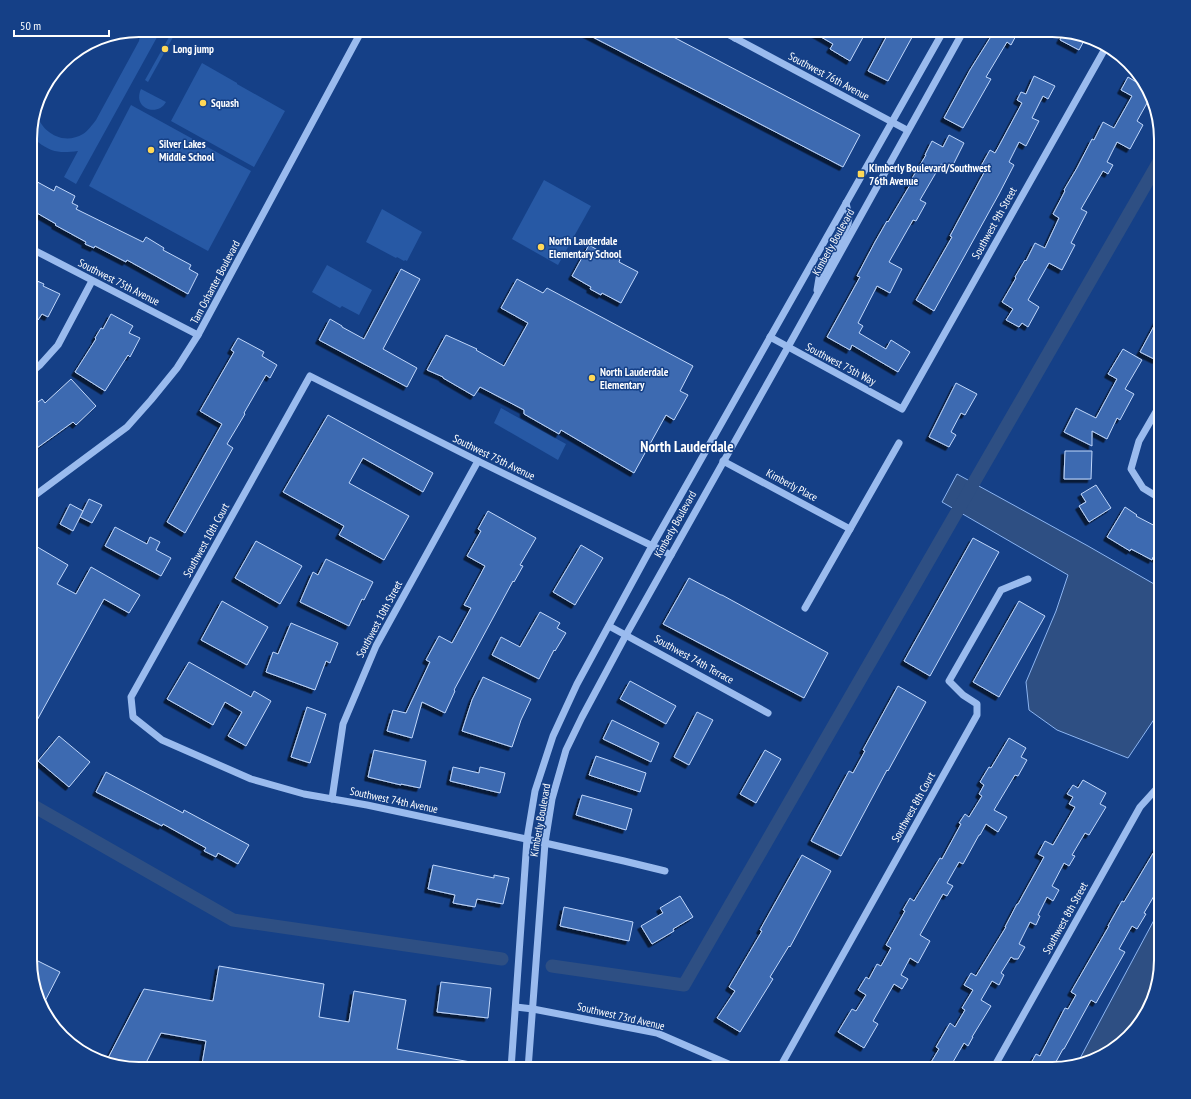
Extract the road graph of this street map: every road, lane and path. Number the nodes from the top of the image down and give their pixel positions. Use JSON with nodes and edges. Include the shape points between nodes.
{"nodes":[{"id":1,"x":358,"y":37,"type":"edge"},
{"id":2,"x":940,"y":37,"type":"edge"},
{"id":3,"x":960,"y":37,"type":"edge"},
{"id":4,"x":735,"y":38,"type":"edge"},
{"id":5,"x":1103,"y":52,"type":"edge"},
{"id":6,"x":892,"y":122,"type":"junction"},
{"id":7,"x":907,"y":130,"type":"junction"},
{"id":8,"x":846,"y":203,"type":"junction"},
{"id":9,"x":37,"y":252,"type":"edge"},
{"id":10,"x":92,"y":281,"type":"junction"},
{"id":11,"x":817,"y":294,"type":"junction"},
{"id":12,"x":198,"y":336,"type":"junction"},
{"id":13,"x":770,"y":337,"type":"junction"},
{"id":14,"x":788,"y":347,"type":"junction"},
{"id":15,"x":37,"y":367,"type":"edge"},
{"id":16,"x":310,"y":376,"type":"joint"},
{"id":17,"x":902,"y":409,"type":"joint"},
{"id":18,"x":1154,"y":415,"type":"edge"},
{"id":19,"x":899,"y":443,"type":"dead end"},
{"id":20,"x":478,"y":461,"type":"junction"},
{"id":21,"x":723,"y":461,"type":"junction"},
{"id":22,"x":37,"y":494,"type":"edge"},
{"id":23,"x":1154,"y":495,"type":"edge"},
{"id":24,"x":850,"y":529,"type":"junction"},
{"id":25,"x":652,"y":546,"type":"junction"},
{"id":26,"x":671,"y":555,"type":"junction"},
{"id":27,"x":1028,"y":579,"type":"dead end"},
{"id":28,"x":805,"y":608,"type":"dead end"},
{"id":29,"x":609,"y":626,"type":"junction"},
{"id":30,"x":626,"y":635,"type":"junction"},
{"id":31,"x":768,"y":712,"type":"dead end"},
{"id":32,"x":133,"y":717,"type":"joint"},
{"id":33,"x":1154,"y":790,"type":"edge"},
{"id":34,"x":332,"y":799,"type":"junction"},
{"id":35,"x":527,"y":839,"type":"junction"},
{"id":36,"x":545,"y":843,"type":"junction"},
{"id":37,"x":665,"y":871,"type":"dead end"},
{"id":38,"x":516,"y":1008,"type":"junction"},
{"id":39,"x":533,"y":1009,"type":"junction"},
{"id":40,"x":512,"y":1062,"type":"edge"},
{"id":41,"x":529,"y":1062,"type":"edge"},
{"id":42,"x":724,"y":1062,"type":"edge"},
{"id":43,"x":783,"y":1062,"type":"edge"},
{"id":44,"x":997,"y":1062,"type":"edge"}],
"edges":[{"from":1,"to":12,"type":"street","name":"Tam Oshanter Boulevard"},
{"from":2,"to":6,"type":"street","name":"Kimberly Boulevard"},
{"from":3,"to":7,"type":"street","name":"Kimberly Boulevard"},
{"from":4,"to":6,"type":"street","name":"Southwest 76th Avenue"},
{"from":5,"to":17,"type":"street","name":"Southwest 9th Street"},
{"from":6,"to":7,"type":"street","name":"Southwest 76th Avenue"},
{"from":6,"to":8,"type":"street","name":"Kimberly Boulevard"},
{"from":7,"to":11,"type":"street","name":"Kimberly Boulevard"},
{"from":8,"to":11,"type":"street","via":[[848,224],[819,278]]},
{"from":8,"to":13,"type":"street","name":"Kimberly Boulevard"},
{"from":9,"to":10,"type":"street","name":"Southwest 75th Avenue"},
{"from":10,"to":12,"type":"street","name":"Southwest 75th Avenue"},
{"from":10,"to":15,"type":"street","via":[[58,345]]},
{"from":11,"to":14,"type":"street","name":"Kimberly Boulevard"},
{"from":12,"to":22,"type":"street","name":"Tam Oshanter Boulevard","via":[[178,368],[127,426]]},
{"from":13,"to":14,"type":"street","name":"Southwest 75th Way"},
{"from":13,"to":25,"type":"street","name":"Kimberly Boulevard"},
{"from":14,"to":17,"type":"street","name":"Southwest 75th Way"},
{"from":14,"to":21,"type":"street","name":"Kimberly Boulevard"},
{"from":16,"to":20,"type":"street","name":"Southwest 75th Avenue"},
{"from":16,"to":32,"type":"street","name":"Southwest 10th Court","via":[[131,698]]},
{"from":18,"to":23,"type":"street","via":[[1139,441],[1131,469],[1143,488]]},
{"from":19,"to":24,"type":"street"},
{"from":20,"to":25,"type":"street","name":"Southwest 75th Avenue"},
{"from":20,"to":34,"type":"street","name":"Southwest 10th Street","via":[[376,646],[343,724]]},
{"from":21,"to":24,"type":"street","name":"Kimberly Place"},
{"from":21,"to":26,"type":"street","name":"Kimberly Boulevard"},
{"from":24,"to":28,"type":"street"},
{"from":25,"to":26,"type":"street","name":"Southwest 75th Avenue"},
{"from":25,"to":29,"type":"street","name":"Kimberly Boulevard"},
{"from":26,"to":30,"type":"street","name":"Kimberly Boulevard"},
{"from":27,"to":43,"type":"street","name":"Southwest 8th Court","via":[[1001,590],[949,680],[963,695],[977,704],[977,715]]},
{"from":29,"to":30,"type":"street","name":"Southwest 74th Terrace"},
{"from":29,"to":35,"type":"street","name":"Kimberly Boulevard","via":[[577,684],[553,736],[535,791]]},
{"from":30,"to":31,"type":"street","name":"Southwest 74th Terrace"},
{"from":30,"to":36,"type":"street","name":"Kimberly Boulevard","via":[[566,750],[552,799]]},
{"from":32,"to":34,"type":"street","name":"Southwest 74th Avenue","via":[[162,740],[238,774],[304,794]]},
{"from":33,"to":44,"type":"street","name":"Southwest 8th Street","via":[[1140,806]]},
{"from":34,"to":35,"type":"street","name":"Southwest 74th Avenue"},
{"from":35,"to":36,"type":"street","name":"Southwest 74th Avenue"},
{"from":35,"to":38,"type":"street","name":"Kimberly Boulevard"},
{"from":36,"to":37,"type":"street","name":"Southwest 74th Avenue"},
{"from":36,"to":39,"type":"street","name":"Kimberly Boulevard"},
{"from":38,"to":39,"type":"street","name":"Southwest 73rd Avenue"},
{"from":38,"to":40,"type":"street","name":"Kimberly Boulevard"},
{"from":39,"to":41,"type":"street","name":"Kimberly Boulevard"},
{"from":39,"to":42,"type":"street","name":"Southwest 73rd Avenue","via":[[657,1033]]}]}
